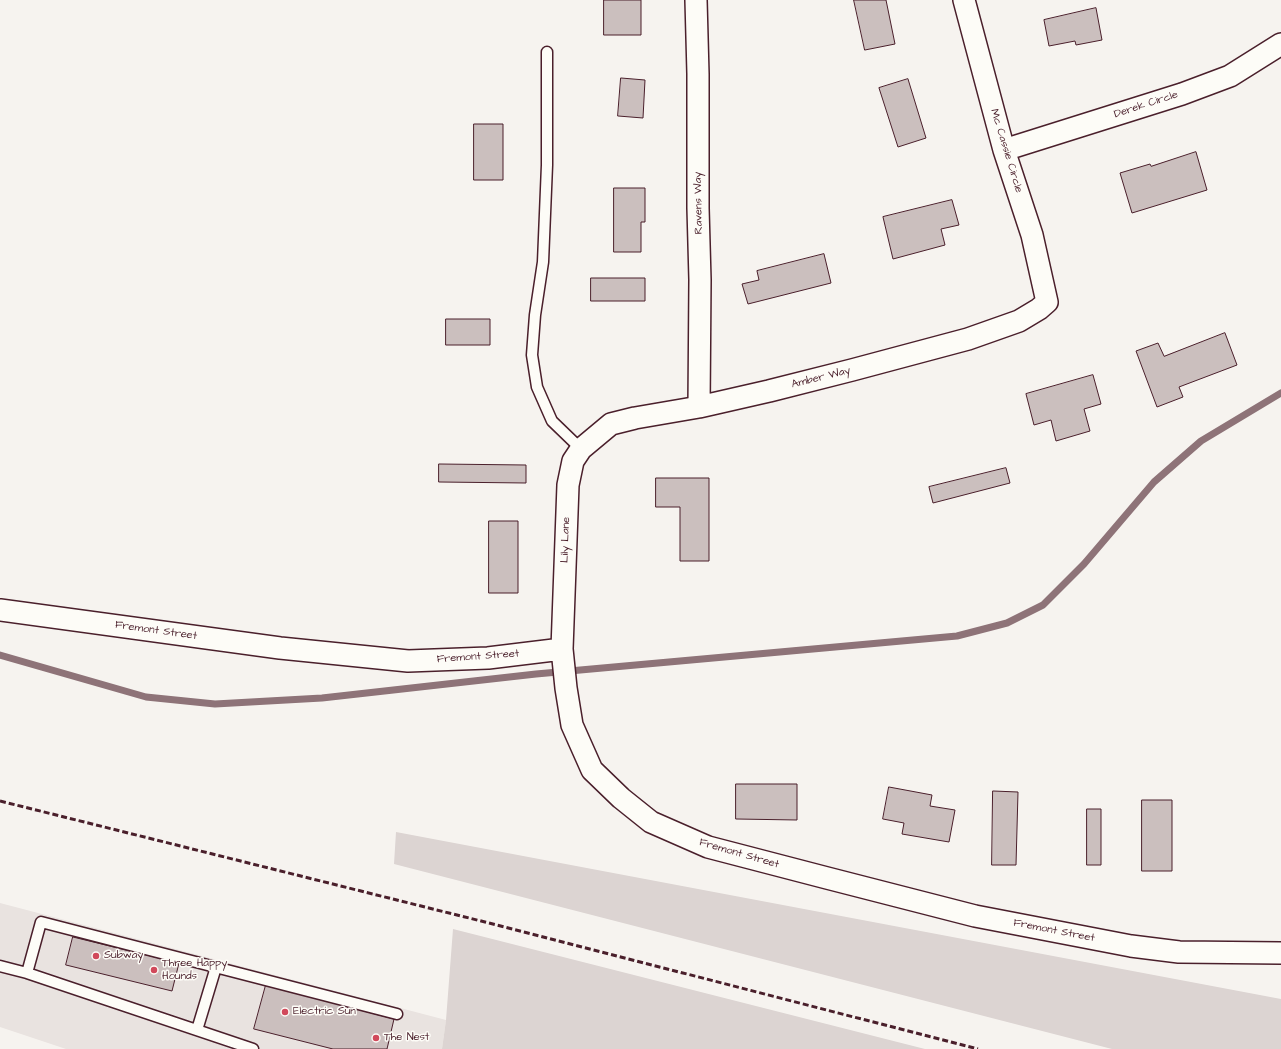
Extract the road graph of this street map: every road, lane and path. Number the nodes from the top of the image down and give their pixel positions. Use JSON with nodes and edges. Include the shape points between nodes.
{"nodes":[{"id":1,"x":696,"y":0,"type":"edge"},
{"id":2,"x":964,"y":0,"type":"edge"},
{"id":3,"x":1281,"y":44,"type":"edge"},
{"id":4,"x":547,"y":52,"type":"dead end"},
{"id":5,"x":1004,"y":150,"type":"junction"},
{"id":6,"x":1047,"y":302,"type":"joint"},
{"id":7,"x":699,"y":407,"type":"junction"},
{"id":8,"x":586,"y":444,"type":"junction"},
{"id":9,"x":0,"y":610,"type":"edge"},
{"id":10,"x":563,"y":655,"type":"junction"},
{"id":11,"x":1281,"y":954,"type":"edge"},
{"id":12,"x":0,"y":966,"type":"edge"},
{"id":13,"x":216,"y":967,"type":"junction"},
{"id":14,"x":27,"y":973,"type":"junction"},
{"id":15,"x":397,"y":1014,"type":"dead end"},
{"id":16,"x":197,"y":1030,"type":"junction"},
{"id":17,"x":253,"y":1049,"type":"edge"}],
"edges":[{"from":1,"to":7,"type":"street","name":"Ravens Way"},
{"from":2,"to":5,"type":"street","name":"Mc Cassie Circle"},
{"from":3,"to":5,"type":"street","name":"Derek Circle","via":[[1230,76],[1182,94]]},
{"from":4,"to":8,"type":"lane","via":[[547,164],[543,262],[532,355],[538,387],[552,421]]},
{"from":5,"to":6,"type":"street","name":"Mc Cassie Circle","via":[[1032,235]]},
{"from":6,"to":7,"type":"street","name":"Amber Way","via":[[1019,321],[968,339]]},
{"from":7,"to":8,"type":"street","name":"Amber Way","via":[[611,424]]},
{"from":8,"to":10,"type":"street","name":"Lily Lane","via":[[573,461],[568,485]]},
{"from":9,"to":10,"type":"street","name":"Fremont Street","via":[[280,648],[408,661]]},
{"from":10,"to":11,"type":"street","name":"Fremont Street","via":[[572,725],[592,770],[651,822],[708,847],[975,916],[1132,946],[1179,952]]},
{"from":12,"to":14,"type":"lane"},
{"from":13,"to":14,"type":"lane","via":[[41,922]]},
{"from":13,"to":15,"type":"lane"},
{"from":13,"to":16,"type":"lane"},
{"from":14,"to":16,"type":"lane"},
{"from":16,"to":17,"type":"lane"}]}
